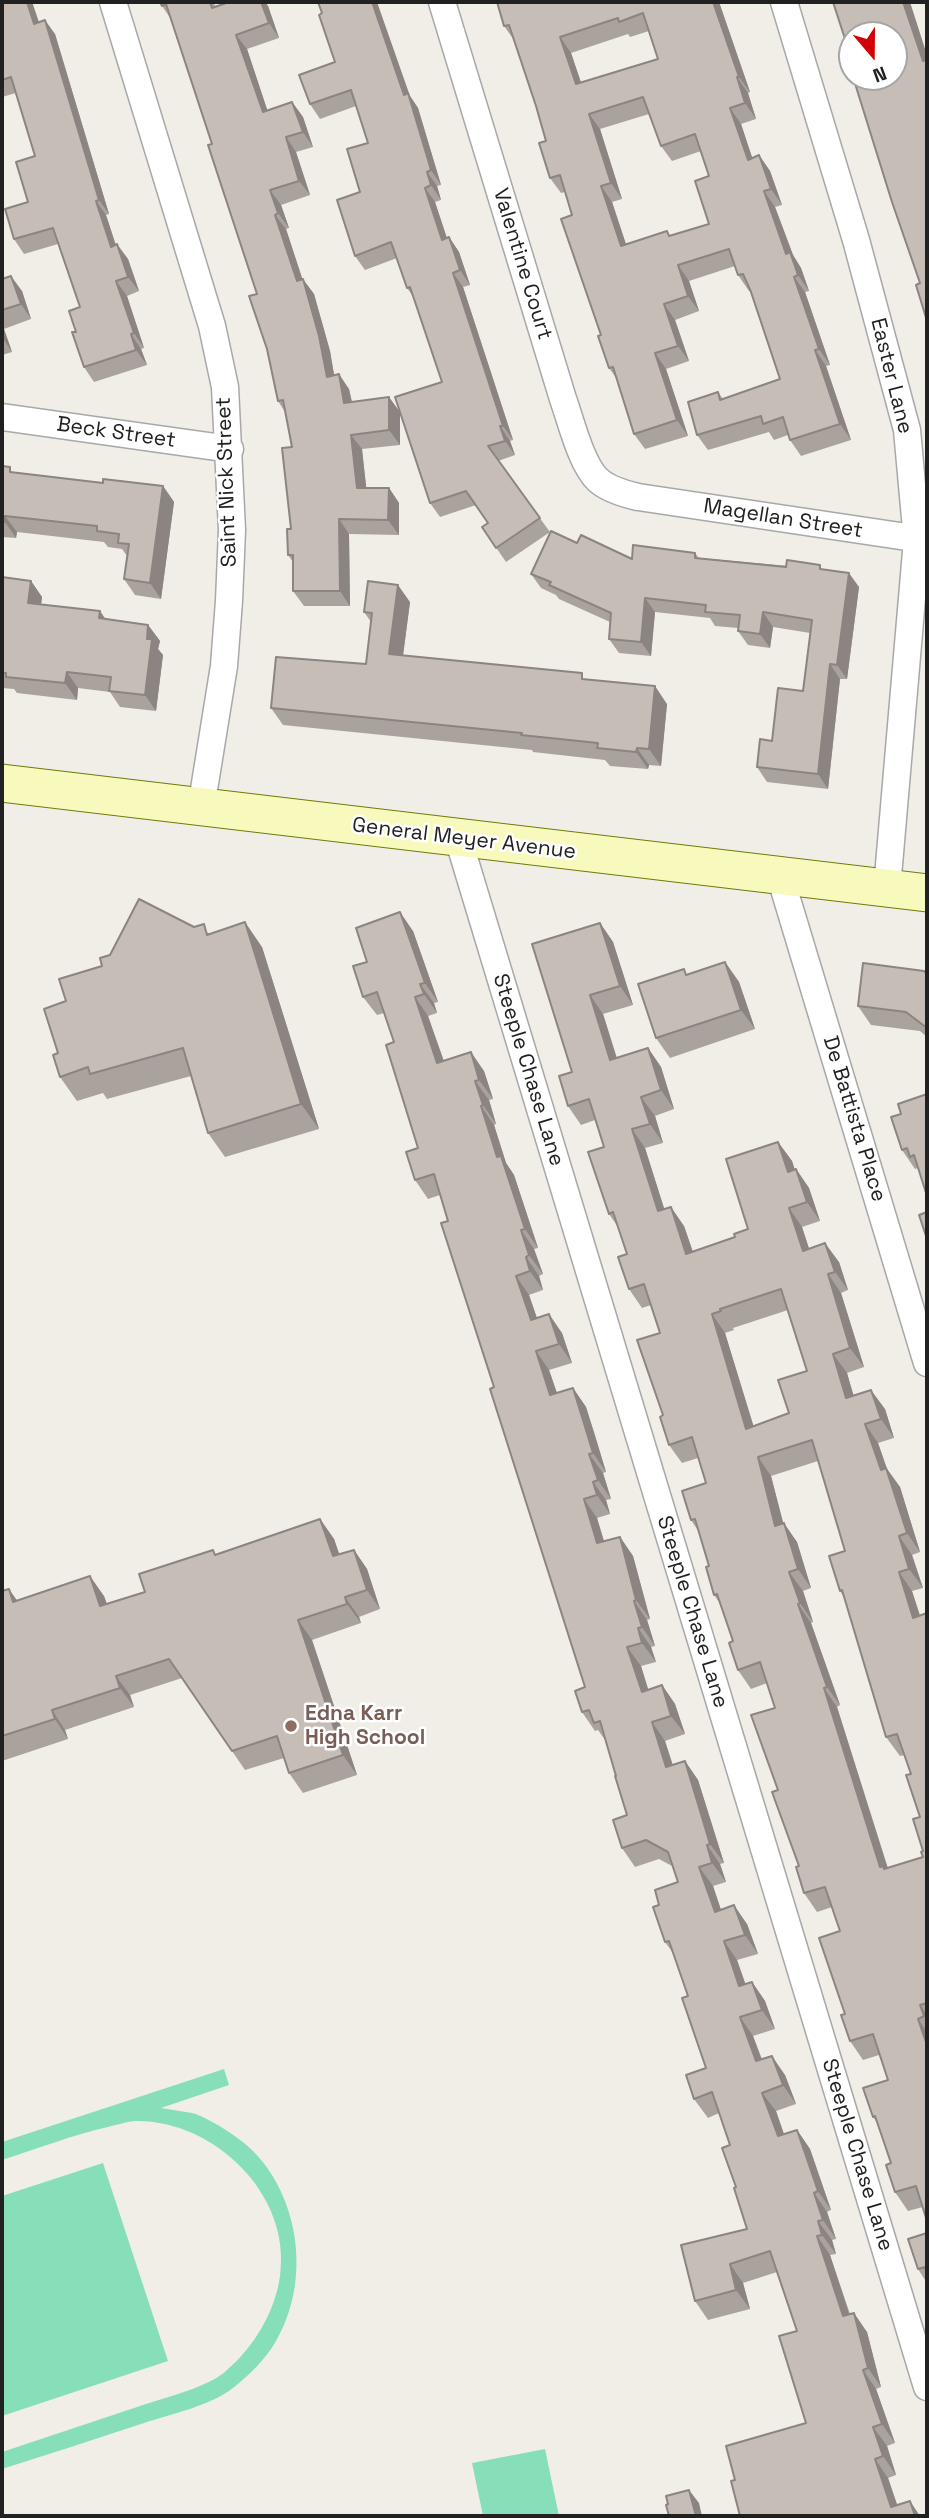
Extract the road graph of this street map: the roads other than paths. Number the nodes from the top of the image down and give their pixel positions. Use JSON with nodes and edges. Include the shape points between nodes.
{"nodes":[{"id":1,"x":113,"y":2,"type":"edge"},
{"id":2,"x":442,"y":2,"type":"edge"},
{"id":3,"x":784,"y":2,"type":"edge"},
{"id":4,"x":2,"y":417,"type":"edge"},
{"id":5,"x":230,"y":449,"type":"junction"},
{"id":6,"x":638,"y":497,"type":"joint"},
{"id":7,"x":922,"y":540,"type":"edge"},
{"id":8,"x":2,"y":783,"type":"edge"},
{"id":9,"x":201,"y":808,"type":"junction"},
{"id":10,"x":457,"y":838,"type":"junction"},
{"id":11,"x":780,"y":876,"type":"junction"},
{"id":12,"x":887,"y":888,"type":"junction"},
{"id":13,"x":927,"y":893,"type":"edge"},
{"id":14,"x":927,"y":1363,"type":"edge"},
{"id":15,"x":927,"y":2387,"type":"edge"}],
"edges":[{"from":1,"to":5,"type":"street","name":"Saint Nick Street","via":[[212,326],[225,387]]},
{"from":2,"to":6,"type":"street","name":"Valentine Court","via":[[583,453],[597,479]]},
{"from":3,"to":7,"type":"street","name":"Easter Lane","via":[[907,430]]},
{"from":4,"to":5,"type":"street","name":"Beck Street"},
{"from":5,"to":9,"type":"street","name":"Saint Nick Street","via":[[232,530],[225,666]]},
{"from":6,"to":7,"type":"street","name":"Magellan Street"},
{"from":7,"to":12,"type":"street","name":"Easter Lane"},
{"from":8,"to":9,"type":"main road","name":"General Meyer Avenue"},
{"from":9,"to":10,"type":"main road","name":"General Meyer Avenue"},
{"from":10,"to":11,"type":"main road","name":"General Meyer Avenue"},
{"from":10,"to":15,"type":"street","name":"Steeple Chase Lane"},
{"from":11,"to":12,"type":"main road","name":"General Meyer Avenue"},
{"from":11,"to":14,"type":"street","name":"De Battista Place"},
{"from":12,"to":13,"type":"main road","name":"General Meyer Avenue"}]}
